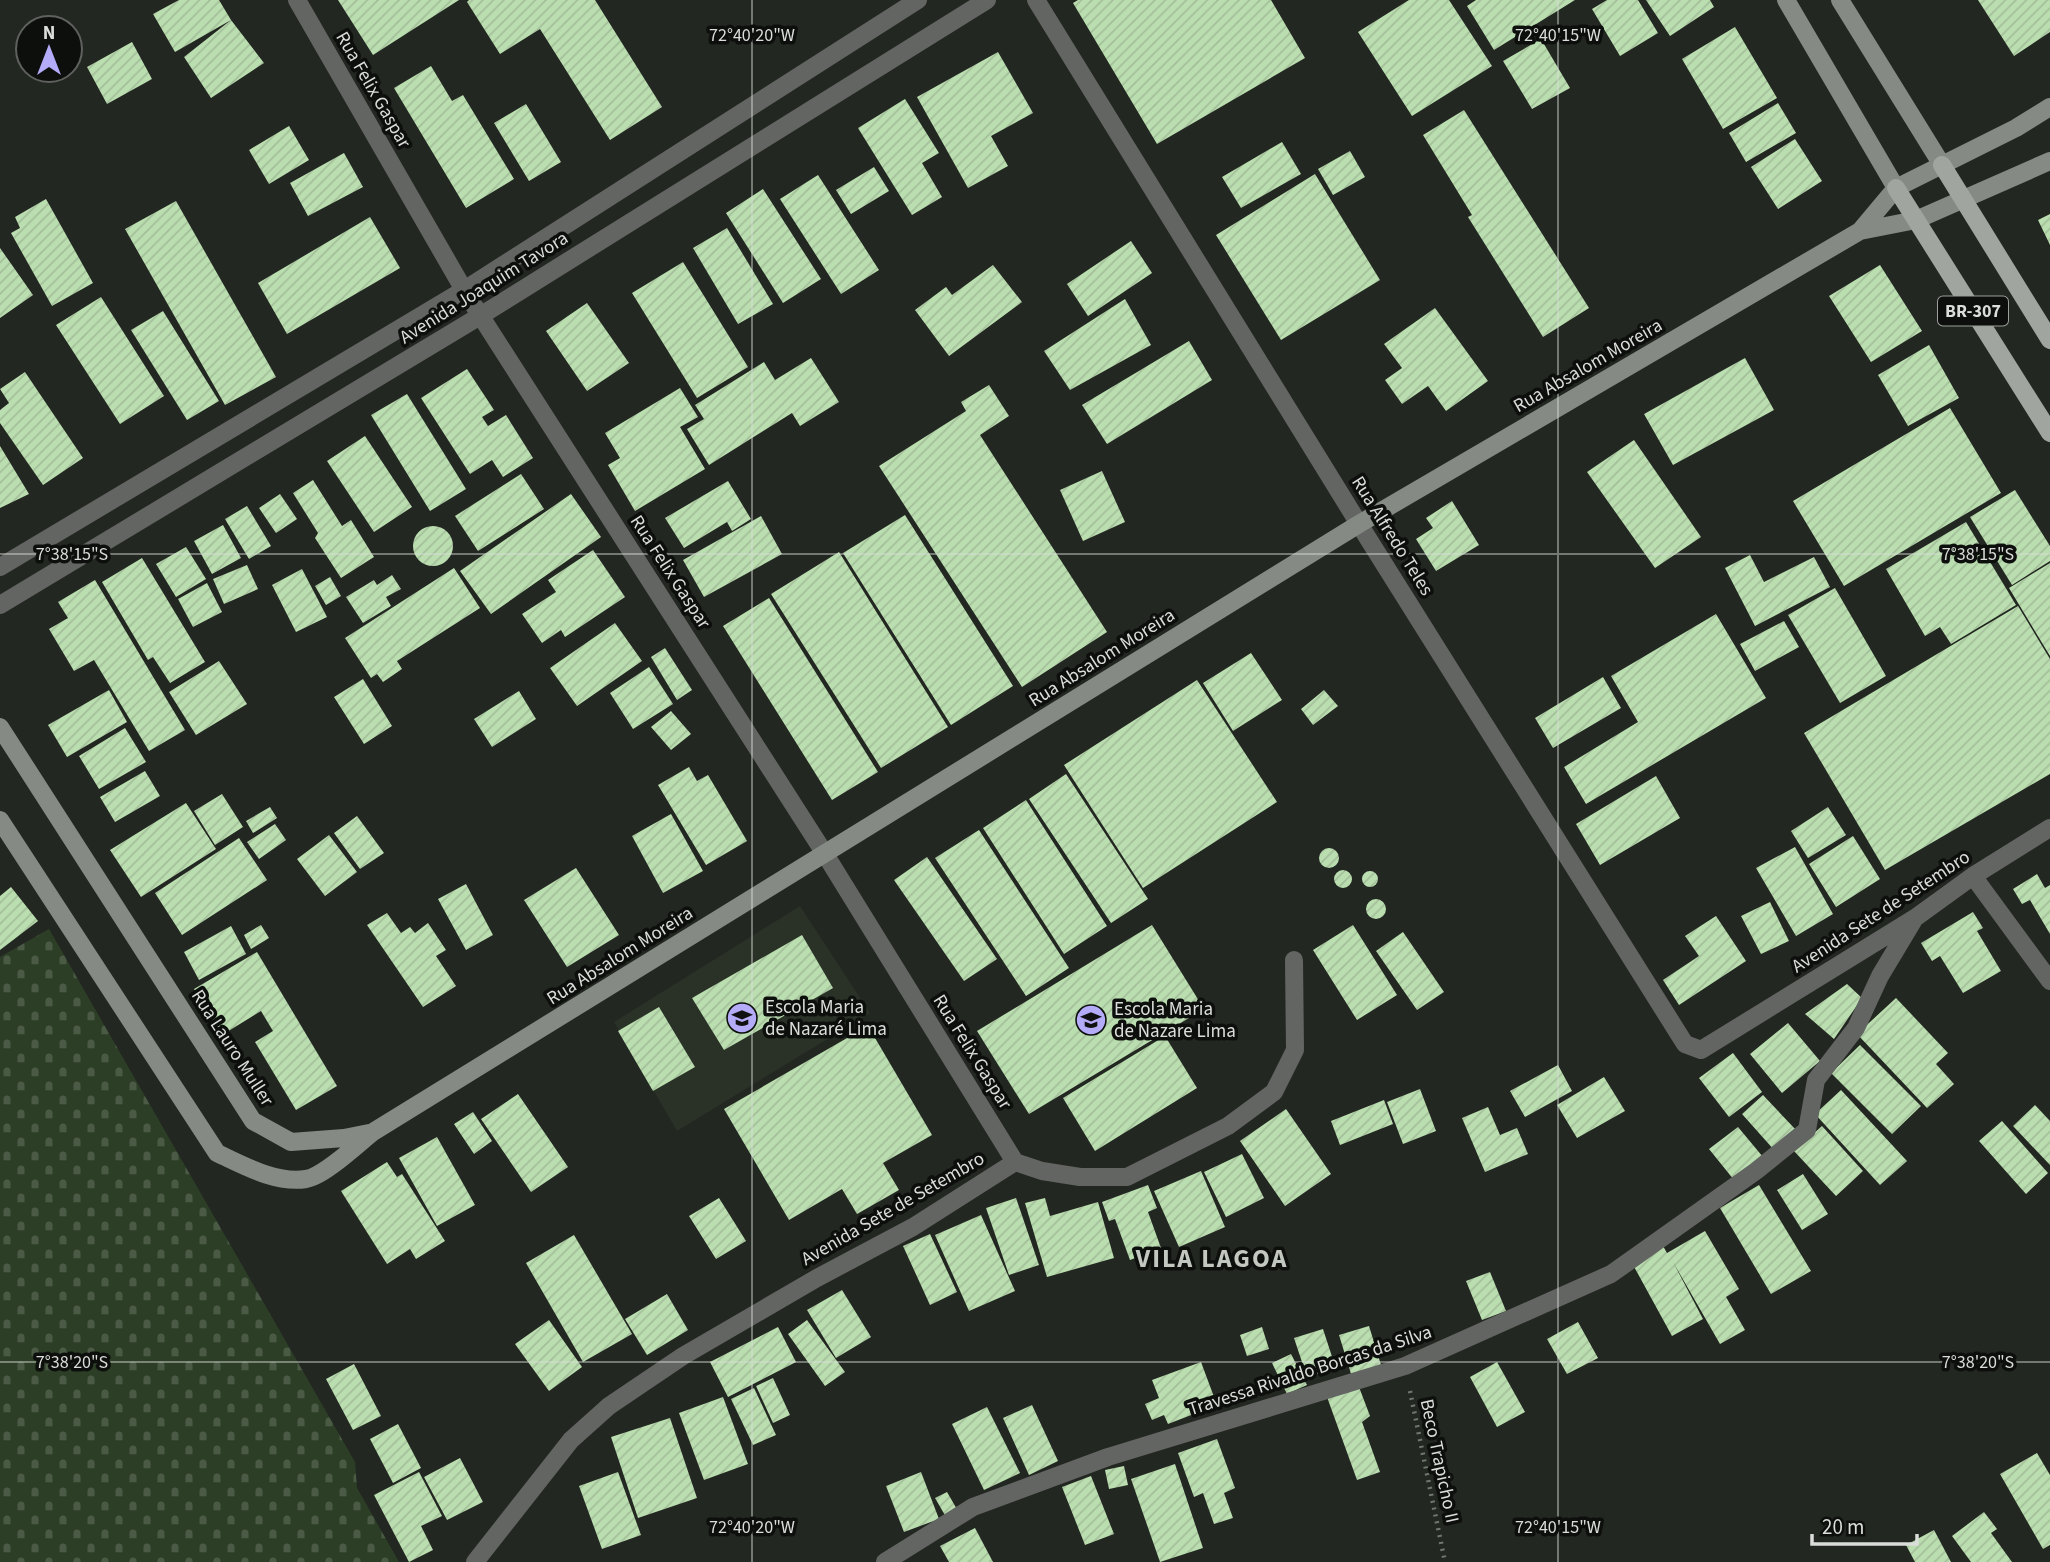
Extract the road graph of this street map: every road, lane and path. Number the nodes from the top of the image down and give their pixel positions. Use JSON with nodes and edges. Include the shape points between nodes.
{"nodes":[{"id":1,"x":298,"y":0,"type":"edge"},
{"id":2,"x":918,"y":0,"type":"edge"},
{"id":3,"x":986,"y":0,"type":"edge"},
{"id":4,"x":1036,"y":0,"type":"edge"},
{"id":5,"x":1786,"y":0,"type":"edge"},
{"id":6,"x":1840,"y":0,"type":"edge"},
{"id":7,"x":2050,"y":107,"type":"edge"},
{"id":8,"x":2050,"y":161,"type":"edge"},
{"id":9,"x":1942,"y":164,"type":"junction"},
{"id":10,"x":1896,"y":188,"type":"junction"},
{"id":11,"x":1964,"y":198,"type":"junction"},
{"id":12,"x":1916,"y":220,"type":"junction"},
{"id":13,"x":1860,"y":231,"type":"junction"},
{"id":14,"x":464,"y":290,"type":"junction"},
{"id":15,"x":480,"y":316,"type":"junction"},
{"id":16,"x":2050,"y":340,"type":"edge"},
{"id":17,"x":2050,"y":433,"type":"edge"},
{"id":18,"x":1359,"y":524,"type":"junction"},
{"id":19,"x":0,"y":567,"type":"edge"},
{"id":20,"x":0,"y":605,"type":"edge"},
{"id":21,"x":0,"y":727,"type":"edge"},
{"id":22,"x":0,"y":820,"type":"edge"},
{"id":23,"x":2050,"y":828,"type":"edge"},
{"id":24,"x":825,"y":854,"type":"junction"},
{"id":25,"x":1973,"y":876,"type":"junction"},
{"id":26,"x":1915,"y":918,"type":"junction"},
{"id":27,"x":1294,"y":960,"type":"dead end"},
{"id":28,"x":2050,"y":981,"type":"edge"},
{"id":29,"x":1734,"y":1031,"type":"joint"},
{"id":30,"x":373,"y":1132,"type":"junction"},
{"id":31,"x":1015,"y":1162,"type":"junction"},
{"id":32,"x":1405,"y":1366,"type":"junction"},
{"id":33,"x":475,"y":1562,"type":"edge"},
{"id":34,"x":885,"y":1562,"type":"edge"},
{"id":35,"x":1445,"y":1562,"type":"edge"}],
"edges":[{"from":1,"to":14,"type":"street","name":"Rua Felix Gaspar"},
{"from":2,"to":14,"type":"street","name":"Avenida Joaquim Tavora"},
{"from":3,"to":15,"type":"street","name":"Avenida Joaquim Tavora"},
{"from":4,"to":18,"type":"street","name":"Rua Alfredo Teles"},
{"from":5,"to":10,"type":"street"},
{"from":6,"to":9,"type":"street"},
{"from":7,"to":9,"type":"street"},
{"from":8,"to":11,"type":"street","name":"Rua Absalom Moreira"},
{"from":9,"to":10,"type":"street"},
{"from":9,"to":11,"type":"main road","number":"BR-307"},
{"from":10,"to":12,"type":"main road","number":"BR-307"},
{"from":10,"to":13,"type":"street","name":"Rua Absalom Moreira"},
{"from":11,"to":12,"type":"street","name":"Rua Absalom Moreira"},
{"from":11,"to":16,"type":"main road","number":"BR-307"},
{"from":12,"to":13,"type":"street","name":"Rua Absalom Moreira"},
{"from":12,"to":17,"type":"main road","number":"BR-307"},
{"from":13,"to":18,"type":"street","name":"Rua Absalom Moreira"},
{"from":14,"to":15,"type":"street","name":"Rua Felix Gaspar"},
{"from":14,"to":19,"type":"street","name":"Avenida Joaquim Tavora"},
{"from":15,"to":20,"type":"street","name":"Avenida Joaquim Tavora"},
{"from":15,"to":24,"type":"street","name":"Rua Felix Gaspar"},
{"from":18,"to":24,"type":"street","name":"Rua Absalom Moreira"},
{"from":18,"to":29,"type":"street","name":"Rua Alfredo Teles","via":[[1685,1044],[1701,1051]]},
{"from":21,"to":30,"type":"street","name":"Rua Lauro Muller","via":[[253,1121],[291,1142]]},
{"from":22,"to":30,"type":"street","via":[[217,1153],[277,1177],[307,1180]]},
{"from":23,"to":25,"type":"street","name":"Avenida Sete de Setembro"},
{"from":24,"to":30,"type":"street","name":"Rua Absalom Moreira"},
{"from":24,"to":31,"type":"street","name":"Rua Felix Gaspar"},
{"from":25,"to":26,"type":"street","name":"Avenida Sete de Setembro"},
{"from":25,"to":28,"type":"street"},
{"from":26,"to":29,"type":"street","name":"Avenida Sete de Setembro"},
{"from":26,"to":32,"type":"street","name":"Travessa Rivaldo Borcas da Silva","via":[[1856,1028],[1816,1080],[1807,1130],[1611,1274]]},
{"from":27,"to":31,"type":"street","name":"Avenida Sete de Setembro","via":[[1295,1051],[1274,1092],[1228,1126],[1127,1177],[1080,1177]]},
{"from":31,"to":33,"type":"street","name":"Avenida Sete de Setembro","via":[[913,1227],[683,1356],[609,1406],[571,1440]]},
{"from":32,"to":34,"type":"street","name":"Travessa Rivaldo Borcas da Silva","via":[[1108,1457],[973,1507]]},
{"from":32,"to":35,"type":"path","name":"Beco Trapicho II"}]}
